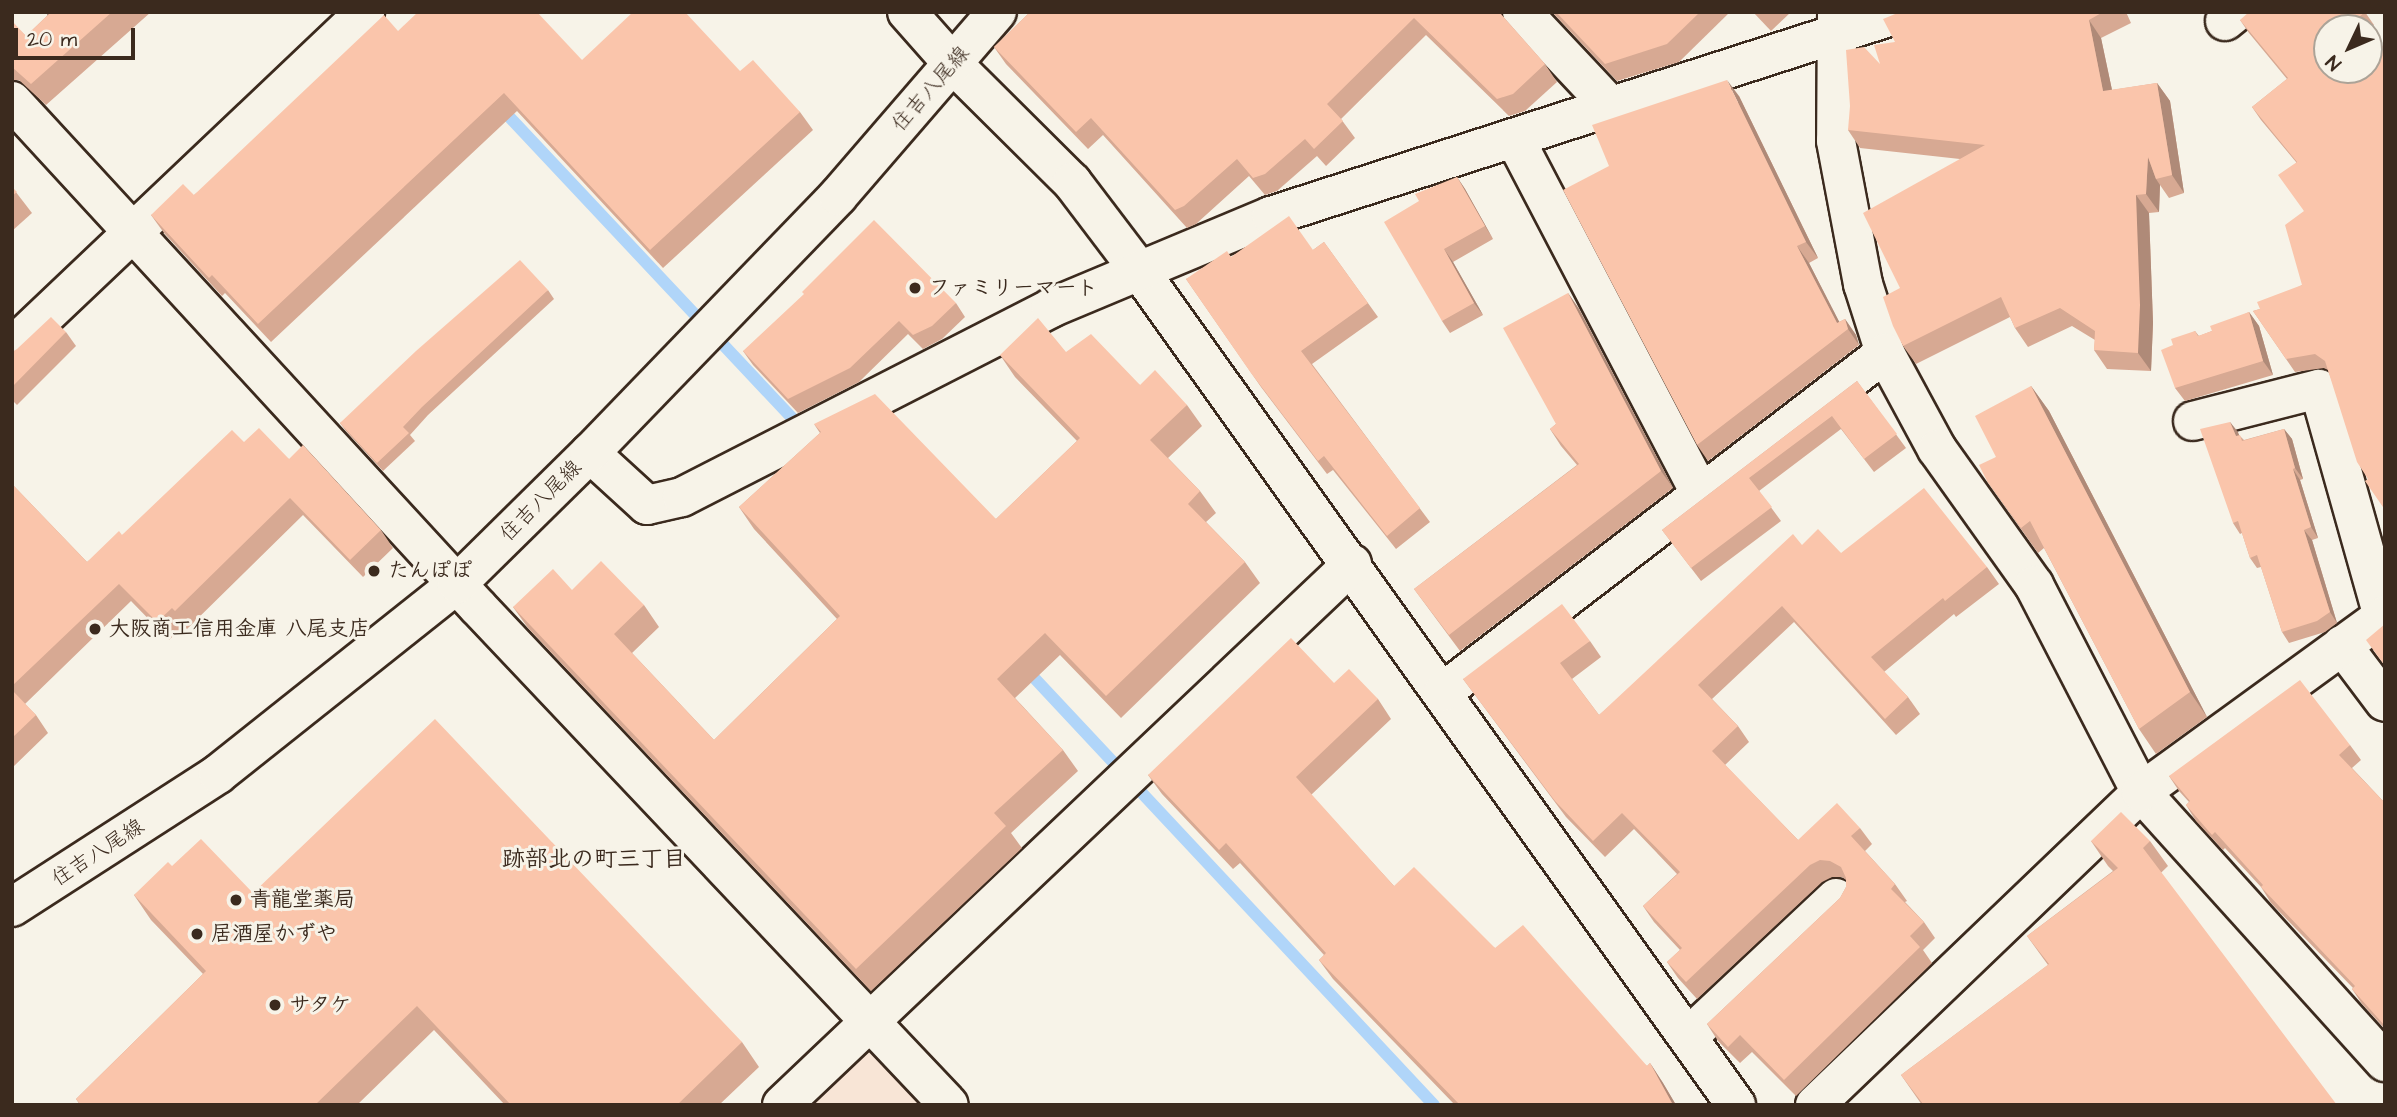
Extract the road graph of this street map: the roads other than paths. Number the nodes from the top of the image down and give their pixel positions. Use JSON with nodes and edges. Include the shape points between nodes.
{"nodes":[{"id":1,"x":29,"y":12,"type":"edge"},
{"id":2,"x":365,"y":12,"type":"edge"},
{"id":3,"x":907,"y":12,"type":"edge"},
{"id":4,"x":998,"y":12,"type":"edge"},
{"id":5,"x":1522,"y":12,"type":"edge"},
{"id":6,"x":1904,"y":12,"type":"edge"},
{"id":7,"x":1838,"y":24,"type":"edge"},
{"id":8,"x":12,"y":28,"type":"edge"},
{"id":9,"x":953,"y":64,"type":"junction"},
{"id":10,"x":12,"y":101,"type":"edge"},
{"id":11,"x":1612,"y":108,"type":"junction"},
{"id":12,"x":1515,"y":139,"type":"junction"},
{"id":13,"x":132,"y":233,"type":"junction"},
{"id":14,"x":1141,"y":273,"type":"junction"},
{"id":15,"x":12,"y":347,"type":"edge"},
{"id":16,"x":1885,"y":353,"type":"junction"},
{"id":17,"x":2193,"y":421,"type":"dead end"},
{"id":18,"x":590,"y":453,"type":"junction"},
{"id":19,"x":1702,"y":496,"type":"junction"},
{"id":20,"x":1352,"y":564,"type":"junction"},
{"id":21,"x":457,"y":584,"type":"junction"},
{"id":22,"x":2384,"y":615,"type":"edge"},
{"id":23,"x":2342,"y":645,"type":"junction"},
{"id":24,"x":1443,"y":692,"type":"junction"},
{"id":25,"x":2385,"y":702,"type":"edge"},
{"id":26,"x":2141,"y":792,"type":"junction"},
{"id":27,"x":1836,"y":898,"type":"edge"},
{"id":28,"x":12,"y":907,"type":"edge"},
{"id":29,"x":870,"y":1022,"type":"junction"},
{"id":30,"x":1688,"y":1037,"type":"junction"},
{"id":31,"x":2385,"y":1062,"type":"edge"},
{"id":32,"x":782,"y":1105,"type":"edge"},
{"id":33,"x":949,"y":1105,"type":"edge"},
{"id":34,"x":1736,"y":1105,"type":"edge"},
{"id":35,"x":1815,"y":1105,"type":"edge"}],
"edges":[{"from":1,"to":8,"type":"street"},
{"from":2,"to":13,"type":"street"},
{"from":3,"to":9,"type":"street"},
{"from":4,"to":9,"type":"street","name":"住吉八尾線"},
{"from":5,"to":11,"type":"street"},
{"from":6,"to":7,"type":"street"},
{"from":7,"to":11,"type":"street"},
{"from":7,"to":16,"type":"street","via":[[1836,141],[1863,284]]},
{"from":9,"to":14,"type":"street","via":[[1072,182]]},
{"from":9,"to":18,"type":"street","name":"住吉八尾線","via":[[838,196]]},
{"from":10,"to":13,"type":"street"},
{"from":11,"to":12,"type":"street"},
{"from":12,"to":14,"type":"street","via":[[1271,216]]},
{"from":12,"to":19,"type":"street"},
{"from":13,"to":15,"type":"street"},
{"from":13,"to":21,"type":"street"},
{"from":14,"to":18,"type":"street","via":[[1051,309],[682,497],[647,505]]},
{"from":14,"to":20,"type":"street"},
{"from":16,"to":19,"type":"street"},
{"from":16,"to":26,"type":"street","via":[[1937,449],[2034,585]]},
{"from":17,"to":22,"type":"street","via":[[2319,389]]},
{"from":18,"to":21,"type":"street","name":"住吉八尾線"},
{"from":19,"to":24,"type":"street"},
{"from":20,"to":24,"type":"street"},
{"from":20,"to":29,"type":"street"},
{"from":21,"to":28,"type":"street","name":"住吉八尾線","via":[[218,775]]},
{"from":21,"to":29,"type":"street"},
{"from":22,"to":23,"type":"street"},
{"from":23,"to":25,"type":"street"},
{"from":23,"to":26,"type":"street"},
{"from":24,"to":30,"type":"street"},
{"from":26,"to":31,"type":"street"},
{"from":26,"to":35,"type":"street"},
{"from":27,"to":30,"type":"street"},
{"from":29,"to":32,"type":"street"},
{"from":29,"to":33,"type":"street"},
{"from":30,"to":34,"type":"street"}]}
